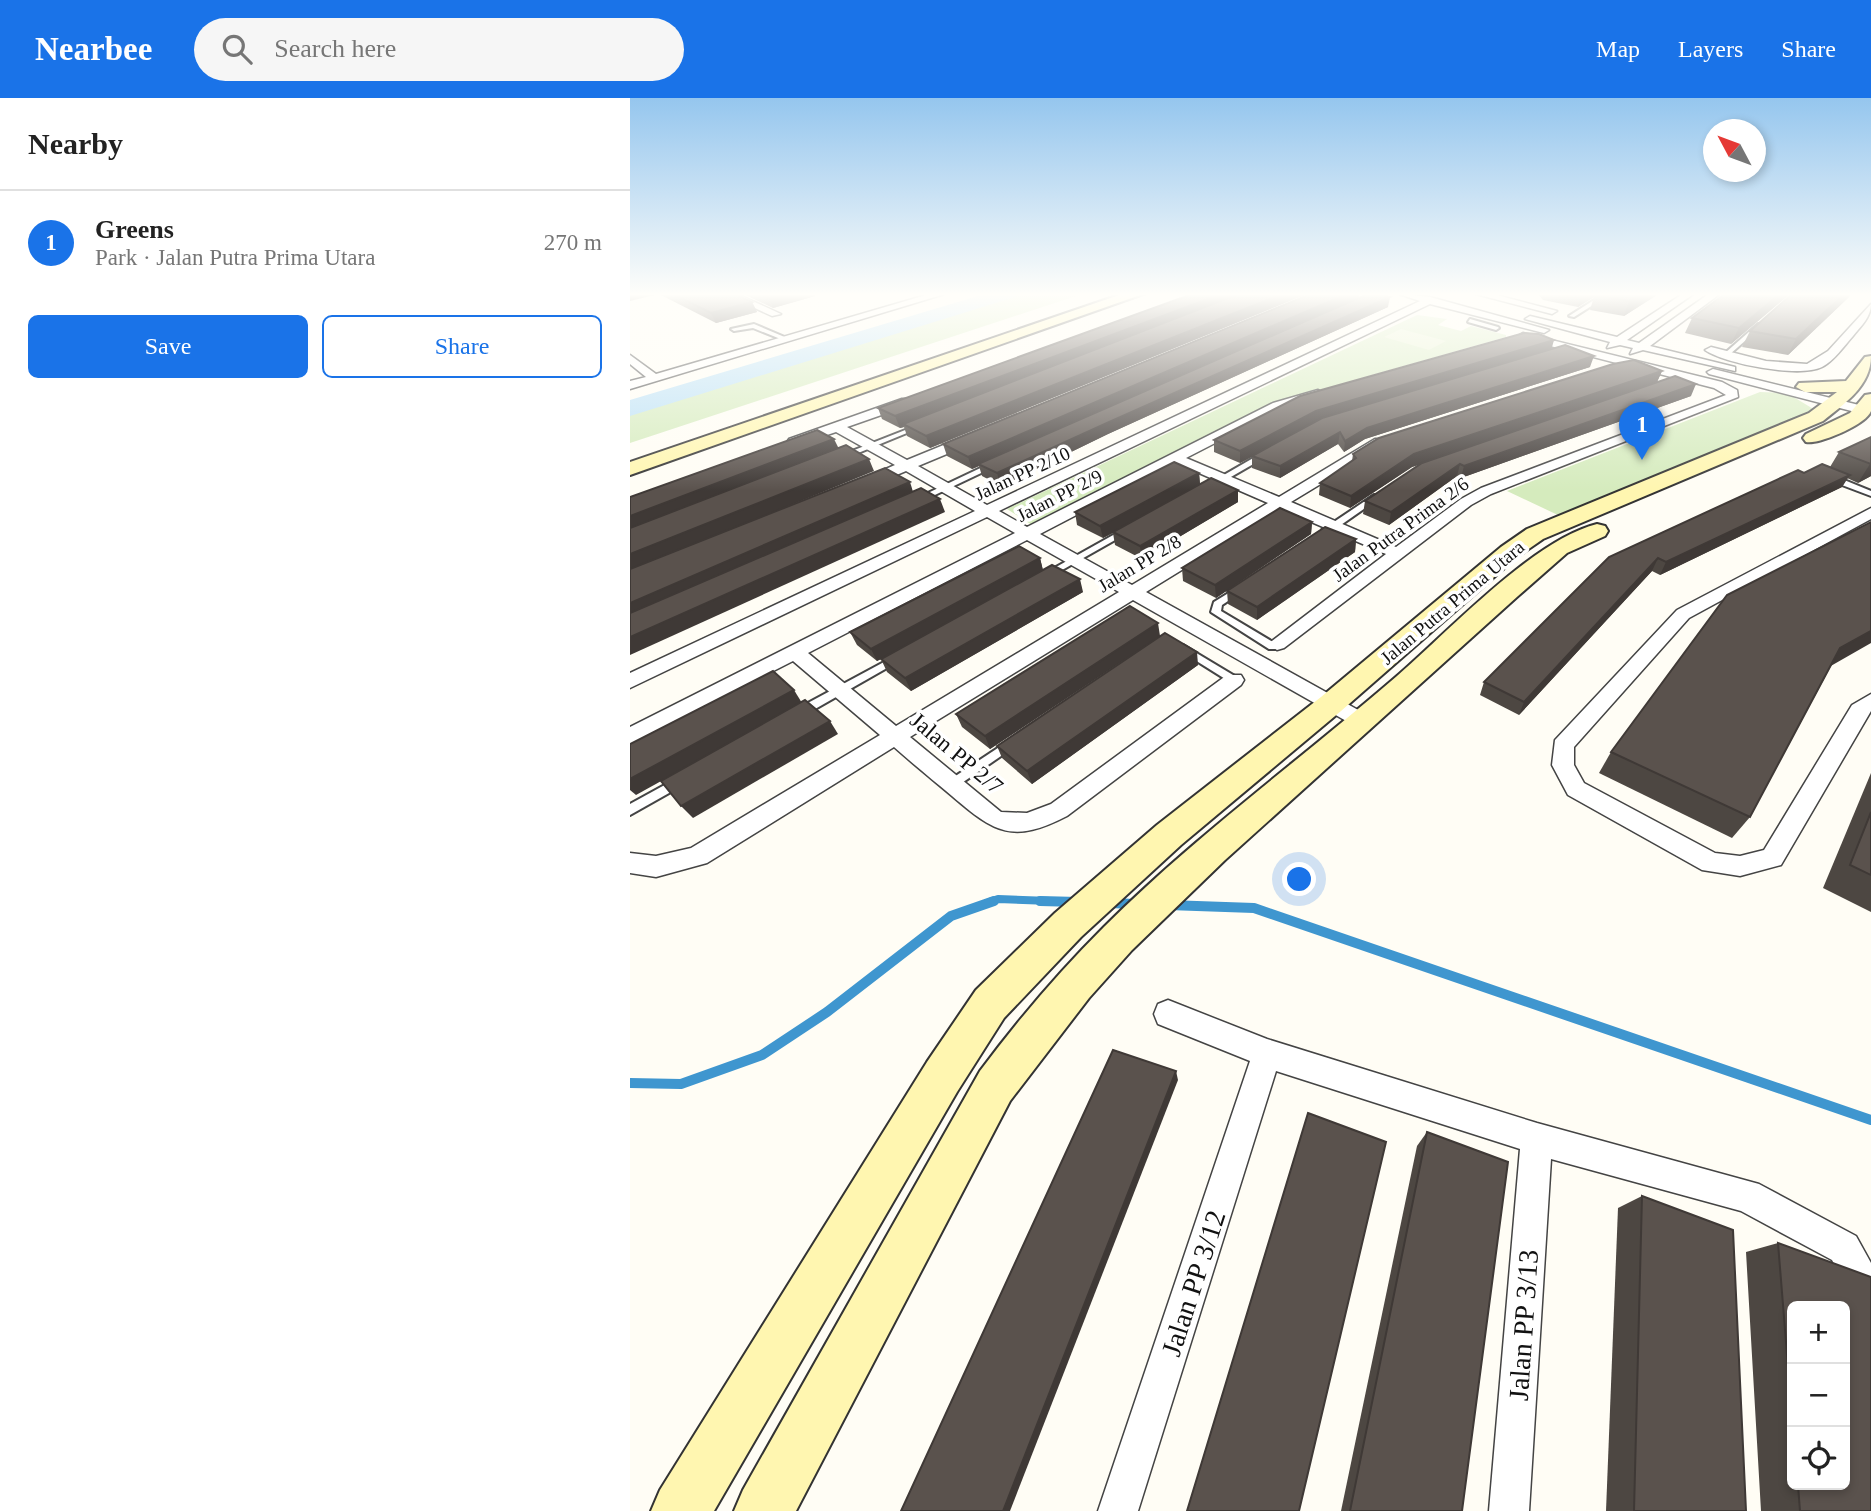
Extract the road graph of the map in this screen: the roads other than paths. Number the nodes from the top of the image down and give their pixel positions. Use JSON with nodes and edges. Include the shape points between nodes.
{"nodes":[{"id":1,"x":631,"y":359,"type":"edge"},
{"id":2,"x":716,"y":359,"type":"edge"},
{"id":3,"x":924,"y":359,"type":"edge"},
{"id":4,"x":948,"y":359,"type":"edge"},
{"id":5,"x":1302,"y":359,"type":"edge"},
{"id":6,"x":1623,"y":359,"type":"edge"},
{"id":7,"x":1645,"y":359,"type":"edge"},
{"id":8,"x":1656,"y":359,"type":"edge"},
{"id":9,"x":1748,"y":359,"type":"edge"},
{"id":10,"x":1824,"y":359,"type":"edge"},
{"id":11,"x":1871,"y":360,"type":"edge"},
{"id":12,"x":1590,"y":374,"type":"edge"},
{"id":13,"x":653,"y":377,"type":"junction"},
{"id":14,"x":1686,"y":377,"type":"junction"},
{"id":15,"x":630,"y":385,"type":"edge"},
{"id":16,"x":1662,"y":385,"type":"edge"},
{"id":17,"x":1338,"y":388,"type":"edge"},
{"id":18,"x":1801,"y":391,"type":"junction"},
{"id":19,"x":917,"y":398,"type":"edge"},
{"id":20,"x":1851,"y":402,"type":"edge"},
{"id":21,"x":933,"y":421,"type":"edge"},
{"id":22,"x":837,"y":427,"type":"junction"},
{"id":23,"x":982,"y":434,"type":"edge"},
{"id":24,"x":1399,"y":436,"type":"edge"},
{"id":25,"x":785,"y":446,"type":"edge"},
{"id":26,"x":870,"y":446,"type":"junction"},
{"id":27,"x":1270,"y":452,"type":"edge"},
{"id":28,"x":1175,"y":458,"type":"junction"},
{"id":29,"x":630,"y":459,"type":"edge"},
{"id":30,"x":831,"y":461,"type":"edge"},
{"id":31,"x":1005,"y":461,"type":"edge"},
{"id":32,"x":906,"y":466,"type":"junction"},
{"id":33,"x":630,"y":469,"type":"edge"},
{"id":34,"x":1816,"y":471,"type":"edge"},
{"id":35,"x":1223,"y":478,"type":"junction"},
{"id":36,"x":945,"y":487,"type":"junction"},
{"id":37,"x":1200,"y":491,"type":"edge"},
{"id":38,"x":844,"y":492,"type":"edge"},
{"id":39,"x":1385,"y":492,"type":"edge"},
{"id":40,"x":1871,"y":494,"type":"edge"},
{"id":41,"x":1278,"y":502,"type":"junction"},
{"id":42,"x":907,"y":504,"type":"edge"},
{"id":43,"x":987,"y":511,"type":"junction"},
{"id":44,"x":1871,"y":513,"type":"edge"},
{"id":45,"x":1334,"y":526,"type":"junction"},
{"id":46,"x":1131,"y":528,"type":"edge"},
{"id":47,"x":1027,"y":533,"type":"junction"},
{"id":48,"x":1313,"y":540,"type":"edge"},
{"id":49,"x":1397,"y":553,"type":"junction"},
{"id":50,"x":1074,"y":560,"type":"junction"},
{"id":51,"x":1039,"y":579,"type":"edge"},
{"id":52,"x":1249,"y":583,"type":"edge"},
{"id":53,"x":1132,"y":592,"type":"junction"},
{"id":54,"x":1169,"y":640,"type":"edge"},
{"id":55,"x":1277,"y":644,"type":"joint"},
{"id":56,"x":910,"y":651,"type":"edge"},
{"id":57,"x":794,"y":652,"type":"junction"},
{"id":58,"x":630,"y":681,"type":"edge"},
{"id":59,"x":1234,"y":681,"type":"joint"},
{"id":60,"x":840,"y":690,"type":"junction"},
{"id":61,"x":1870,"y":703,"type":"edge"},
{"id":62,"x":1331,"y":704,"type":"junction"},
{"id":63,"x":793,"y":717,"type":"edge"},
{"id":64,"x":1362,"y":721,"type":"junction"},
{"id":65,"x":630,"y":736,"type":"edge"},
{"id":66,"x":895,"y":736,"type":"junction"},
{"id":67,"x":1021,"y":736,"type":"edge"},
{"id":68,"x":688,"y":777,"type":"edge"},
{"id":69,"x":952,"y":784,"type":"junction"},
{"id":70,"x":630,"y":810,"type":"edge"},
{"id":71,"x":630,"y":863,"type":"edge"},
{"id":72,"x":1168,"y":1014,"type":"dead end"},
{"id":73,"x":1267,"y":1054,"type":"junction"},
{"id":74,"x":1537,"y":1139,"type":"junction"},
{"id":75,"x":1871,"y":1298,"type":"edge"},
{"id":76,"x":681,"y":1511,"type":"edge"},
{"id":77,"x":764,"y":1511,"type":"edge"},
{"id":78,"x":1118,"y":1511,"type":"edge"},
{"id":79,"x":1509,"y":1511,"type":"edge"}],
"edges":[{"from":1,"to":13,"type":"street"},
{"from":2,"to":13,"type":"street"},
{"from":3,"to":29,"type":"main road"},
{"from":4,"to":33,"type":"main road"},
{"from":5,"to":43,"type":"street","name":"Jalan PP 2/10"},
{"from":6,"to":12,"type":"street"},
{"from":7,"to":14,"type":"street"},
{"from":8,"to":18,"type":"street"},
{"from":9,"to":10,"type":"street","via":[[1806,368]]},
{"from":11,"to":20,"type":"main road","name":"Jalan Putra Prima Utara"},
{"from":13,"to":15,"type":"street"},
{"from":14,"to":16,"type":"lane"},
{"from":14,"to":49,"type":"street","name":"Jalan Putra Prima 2/6","via":[[1718,385],[1733,393],[1732,397],[1486,491]]},
{"from":17,"to":28,"type":"street","name":"Jalan PP 2/9","via":[[1277,406]]},
{"from":18,"to":20,"type":"main road"},
{"from":18,"to":20,"type":"main road","via":[[1820,406]]},
{"from":19,"to":22,"type":"street"},
{"from":20,"to":62,"type":"main road","name":"Jalan Putra Prima Utara","via":[[1535,534]]},
{"from":20,"to":64,"type":"main road","name":"Jalan Putra Prima Utara","via":[[1841,426],[1559,548]]},
{"from":21,"to":26,"type":"lane"},
{"from":22,"to":25,"type":"street"},
{"from":22,"to":26,"type":"street"},
{"from":23,"to":32,"type":"street"},
{"from":24,"to":41,"type":"street","name":"Jalan PP 2/8","via":[[1371,445]]},
{"from":26,"to":30,"type":"lane"},
{"from":26,"to":32,"type":"street"},
{"from":27,"to":35,"type":"lane"},
{"from":28,"to":35,"type":"street"},
{"from":28,"to":47,"type":"street","name":"Jalan PP 2/9"},
{"from":31,"to":36,"type":"lane"},
{"from":32,"to":36,"type":"street"},
{"from":32,"to":38,"type":"street"},
{"from":34,"to":40,"type":"lane"},
{"from":35,"to":37,"type":"lane"},
{"from":35,"to":41,"type":"street"},
{"from":36,"to":42,"type":"lane"},
{"from":36,"to":43,"type":"street"},
{"from":39,"to":45,"type":"lane"},
{"from":41,"to":45,"type":"street"},
{"from":41,"to":53,"type":"street","name":"Jalan PP 2/8"},
{"from":43,"to":47,"type":"street"},
{"from":43,"to":58,"type":"street","name":"Jalan PP 2/10"},
{"from":44,"to":61,"type":"street","via":[[1683,614],[1563,746],[1563,765],[1576,789],[1711,863],[1740,866],[1772,859],[1859,710]]},
{"from":45,"to":48,"type":"lane"},
{"from":45,"to":49,"type":"street"},
{"from":46,"to":50,"type":"lane"},
{"from":47,"to":50,"type":"street"},
{"from":47,"to":57,"type":"street","name":"Jalan PP 2/9"},
{"from":49,"to":55,"type":"street","name":"Jalan Putra Prima 2/6"},
{"from":50,"to":51,"type":"lane"},
{"from":50,"to":53,"type":"street"},
{"from":52,"to":55,"type":"lane","via":[[1217,604],[1216,612],[1273,647]]},
{"from":53,"to":62,"type":"street"},
{"from":53,"to":66,"type":"street","name":"Jalan PP 2/8"},
{"from":54,"to":59,"type":"lane"},
{"from":56,"to":60,"type":"lane"},
{"from":57,"to":60,"type":"street","name":"Jalan PP 2/7"},
{"from":57,"to":65,"type":"street","name":"Jalan PP 2/9"},
{"from":59,"to":69,"type":"street","name":"Jalan PP 2/7","via":[[1039,821],[1011,825],[993,818]]},
{"from":60,"to":63,"type":"lane"},
{"from":60,"to":66,"type":"street","name":"Jalan PP 2/7"},
{"from":62,"to":64,"type":"street"},
{"from":62,"to":76,"type":"main road","name":"Jalan Putra Prima Utara","via":[[1169,835],[1068,925],[990,1004]]},
{"from":64,"to":77,"type":"main road","name":"Jalan Putra Prima Utara","via":[[1232,831],[1119,938],[1032,1032],[995,1086]]},
{"from":66,"to":69,"type":"street","name":"Jalan PP 2/7"},
{"from":66,"to":71,"type":"street","name":"Jalan PP 2/8","via":[[698,856],[643,868]]},
{"from":67,"to":69,"type":"lane"},
{"from":68,"to":70,"type":"lane"},
{"from":72,"to":73,"type":"street"},
{"from":73,"to":74,"type":"street"},
{"from":73,"to":78,"type":"street","name":"Jalan PP 3/12"},
{"from":74,"to":75,"type":"street","via":[[1747,1196],[1844,1248]]},
{"from":74,"to":79,"type":"street","name":"Jalan PP 3/13"}]}
